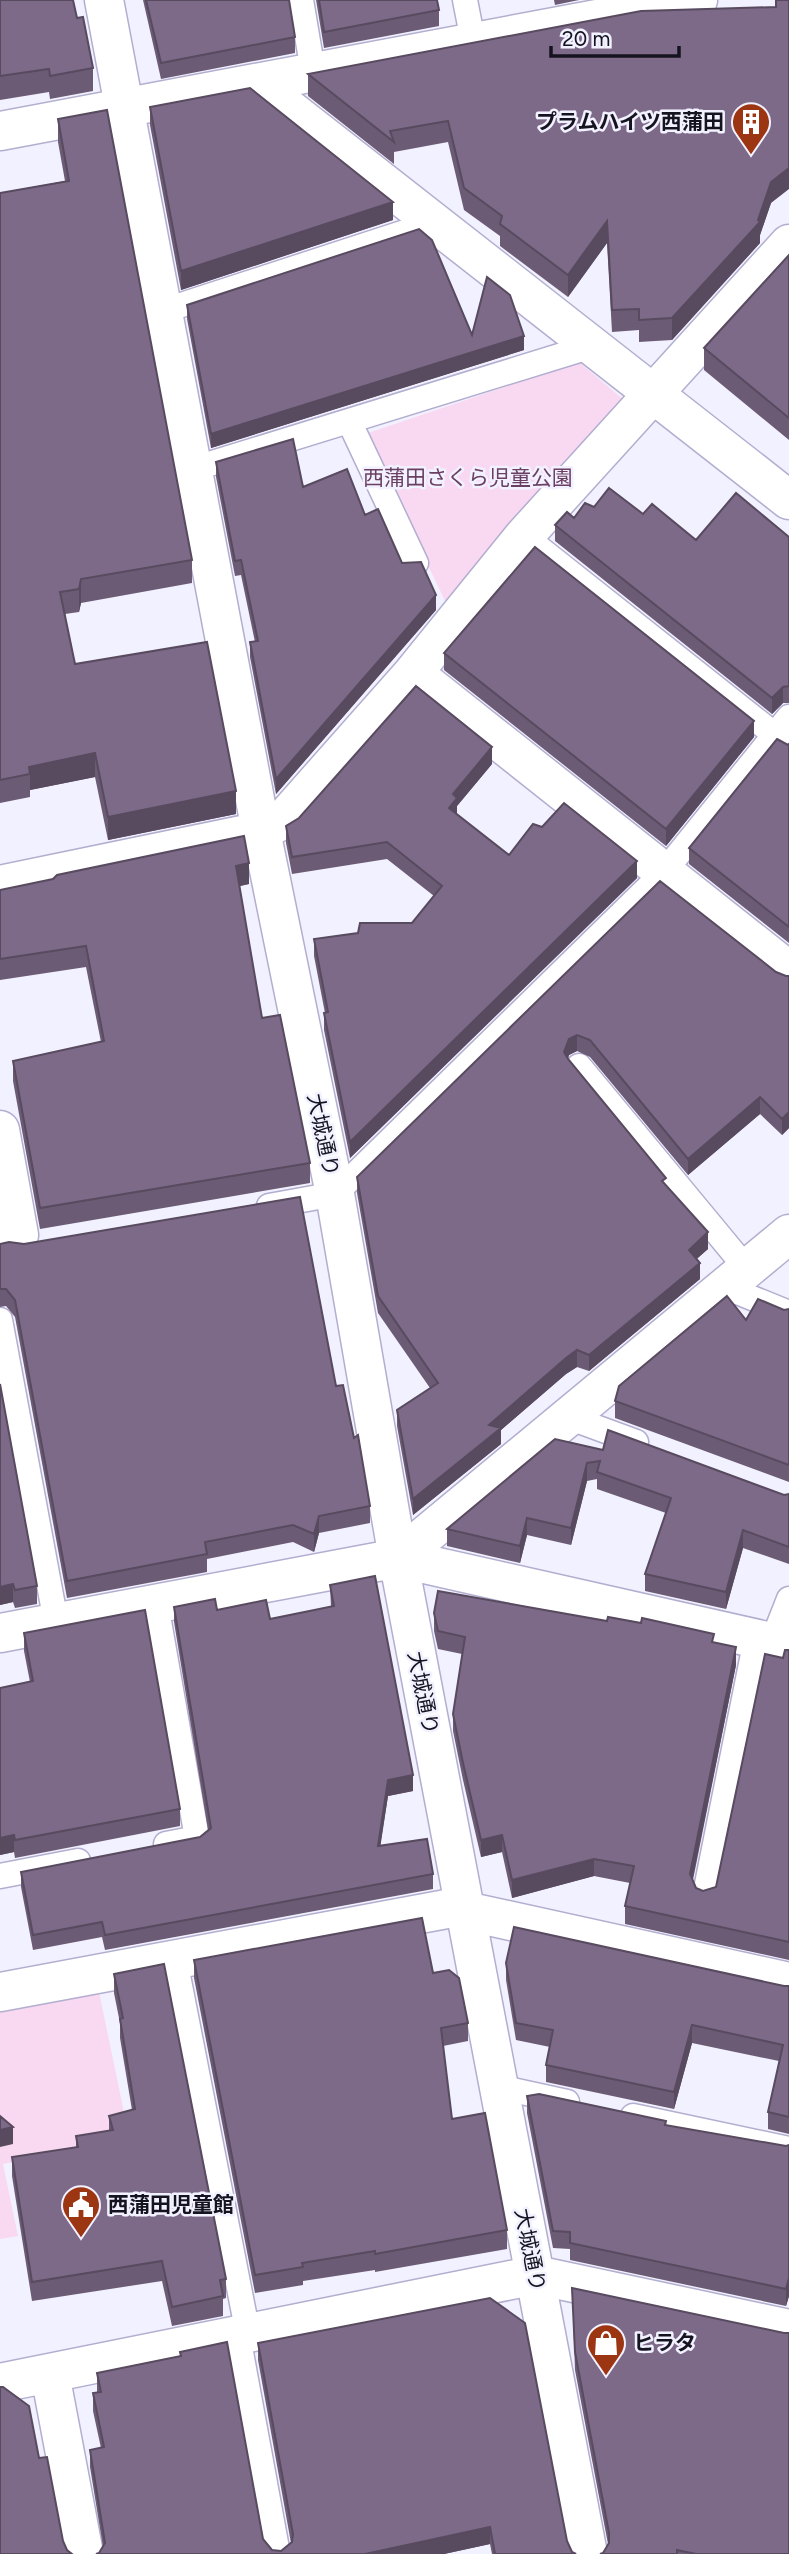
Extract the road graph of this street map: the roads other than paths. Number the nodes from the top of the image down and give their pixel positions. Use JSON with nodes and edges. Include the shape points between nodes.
{"nodes":[{"id":1,"x":104,"y":0,"type":"edge"},
{"id":2,"x":302,"y":0,"type":"edge"},
{"id":3,"x":465,"y":0,"type":"edge"},
{"id":4,"x":698,"y":0,"type":"edge"},
{"id":5,"x":473,"y":41,"type":"junction"},
{"id":6,"x":313,"y":71,"type":"junction"},
{"id":7,"x":256,"y":83,"type":"junction"},
{"id":8,"x":125,"y":107,"type":"junction"},
{"id":9,"x":0,"y":131,"type":"edge"},
{"id":10,"x":436,"y":222,"type":"junction"},
{"id":11,"x":789,"y":244,"type":"edge"},
{"id":12,"x":163,"y":311,"type":"junction"},
{"id":13,"x":594,"y":345,"type":"junction"},
{"id":14,"x":653,"y":390,"type":"junction"},
{"id":15,"x":349,"y":421,"type":"junction"},
{"id":16,"x":193,"y":469,"type":"junction"},
{"id":17,"x":789,"y":499,"type":"edge"},
{"id":18,"x":524,"y":536,"type":"junction"},
{"id":19,"x":416,"y":563,"type":"edge"},
{"id":20,"x":413,"y":673,"type":"junction"},
{"id":21,"x":784,"y":732,"type":"edge"},
{"id":22,"x":261,"y":831,"type":"junction"},
{"id":23,"x":664,"y":872,"type":"junction"},
{"id":24,"x":0,"y":885,"type":"edge"},
{"id":25,"x":789,"y":971,"type":"edge"},
{"id":26,"x":579,"y":1066,"type":"dead end"},
{"id":27,"x":0,"y":1130,"type":"edge"},
{"id":28,"x":335,"y":1194,"type":"junction"},
{"id":29,"x":240,"y":1210,"type":"edge"},
{"id":30,"x":789,"y":1234,"type":"edge"},
{"id":31,"x":18,"y":1240,"type":"edge"},
{"id":32,"x":736,"y":1278,"type":"junction"},
{"id":33,"x":789,"y":1313,"type":"edge"},
{"id":34,"x":0,"y":1320,"type":"edge"},
{"id":35,"x":568,"y":1418,"type":"junction"},
{"id":36,"x":659,"y":1451,"type":"edge"},
{"id":37,"x":398,"y":1558,"type":"junction"},
{"id":38,"x":789,"y":1599,"type":"edge"},
{"id":39,"x":156,"y":1604,"type":"junction"},
{"id":40,"x":56,"y":1622,"type":"junction"},
{"id":41,"x":0,"y":1633,"type":"edge"},
{"id":42,"x":772,"y":1642,"type":"edge"},
{"id":43,"x":145,"y":1848,"type":"edge"},
{"id":44,"x":105,"y":1855,"type":"edge"},
{"id":45,"x":0,"y":1875,"type":"edge"},
{"id":46,"x":705,"y":1894,"type":"edge"},
{"id":47,"x":464,"y":1910,"type":"junction"},
{"id":48,"x":175,"y":1960,"type":"junction"},
{"id":49,"x":789,"y":1982,"type":"edge"},
{"id":50,"x":0,"y":1992,"type":"edge"},
{"id":51,"x":499,"y":2087,"type":"junction"},
{"id":52,"x":789,"y":2149,"type":"edge"},
{"id":53,"x":536,"y":2275,"type":"junction"},
{"id":54,"x":789,"y":2329,"type":"edge"},
{"id":55,"x":243,"y":2335,"type":"junction"},
{"id":56,"x":50,"y":2374,"type":"junction"},
{"id":57,"x":0,"y":2383,"type":"edge"},
{"id":58,"x":84,"y":2554,"type":"edge"},
{"id":59,"x":278,"y":2554,"type":"edge"},
{"id":60,"x":587,"y":2554,"type":"edge"}],
"edges":[{"from":1,"to":8,"type":"street","name":"大城通り"},
{"from":2,"to":6,"type":"lane"},
{"from":3,"to":5,"type":"lane"},
{"from":4,"to":5,"type":"street"},
{"from":5,"to":6,"type":"street"},
{"from":6,"to":7,"type":"street"},
{"from":7,"to":8,"type":"street"},
{"from":7,"to":10,"type":"street"},
{"from":8,"to":9,"type":"street"},
{"from":8,"to":12,"type":"street","name":"大城通り"},
{"from":10,"to":12,"type":"lane"},
{"from":10,"to":13,"type":"street"},
{"from":11,"to":14,"type":"street"},
{"from":12,"to":16,"type":"street","name":"大城通り"},
{"from":13,"to":14,"type":"street"},
{"from":13,"to":15,"type":"lane"},
{"from":14,"to":17,"type":"street"},
{"from":14,"to":18,"type":"street"},
{"from":15,"to":16,"type":"lane"},
{"from":15,"to":19,"type":"lane"},
{"from":16,"to":22,"type":"street","name":"大城通り"},
{"from":18,"to":20,"type":"street"},
{"from":18,"to":21,"type":"lane"},
{"from":20,"to":22,"type":"street","via":[[293,810]]},
{"from":20,"to":23,"type":"street"},
{"from":21,"to":23,"type":"lane"},
{"from":22,"to":24,"type":"street"},
{"from":22,"to":28,"type":"street","name":"大城通り"},
{"from":23,"to":25,"type":"street"},
{"from":23,"to":28,"type":"lane"},
{"from":26,"to":32,"type":"lane"},
{"from":27,"to":31,"type":"street"},
{"from":28,"to":29,"type":"lane"},
{"from":28,"to":37,"type":"street","name":"大城通り"},
{"from":30,"to":32,"type":"street"},
{"from":32,"to":33,"type":"lane"},
{"from":32,"to":35,"type":"street"},
{"from":34,"to":40,"type":"lane"},
{"from":35,"to":36,"type":"lane"},
{"from":35,"to":37,"type":"street"},
{"from":37,"to":39,"type":"street"},
{"from":37,"to":42,"type":"street"},
{"from":37,"to":47,"type":"street","name":"大城通り"},
{"from":38,"to":42,"type":"lane"},
{"from":39,"to":40,"type":"street"},
{"from":39,"to":43,"type":"lane","via":[[197,1838]]},
{"from":40,"to":41,"type":"street"},
{"from":42,"to":46,"type":"lane"},
{"from":44,"to":45,"type":"lane"},
{"from":47,"to":48,"type":"street","via":[[452,1908]]},
{"from":47,"to":49,"type":"street"},
{"from":47,"to":51,"type":"street","name":"大城通り"},
{"from":48,"to":50,"type":"street"},
{"from":48,"to":55,"type":"lane"},
{"from":51,"to":52,"type":"lane"},
{"from":51,"to":53,"type":"street","name":"大城通り"},
{"from":53,"to":54,"type":"street"},
{"from":53,"to":55,"type":"street"},
{"from":53,"to":60,"type":"street","name":"大城通り"},
{"from":55,"to":56,"type":"street"},
{"from":55,"to":59,"type":"lane"},
{"from":56,"to":57,"type":"street"},
{"from":56,"to":58,"type":"street"}]}
